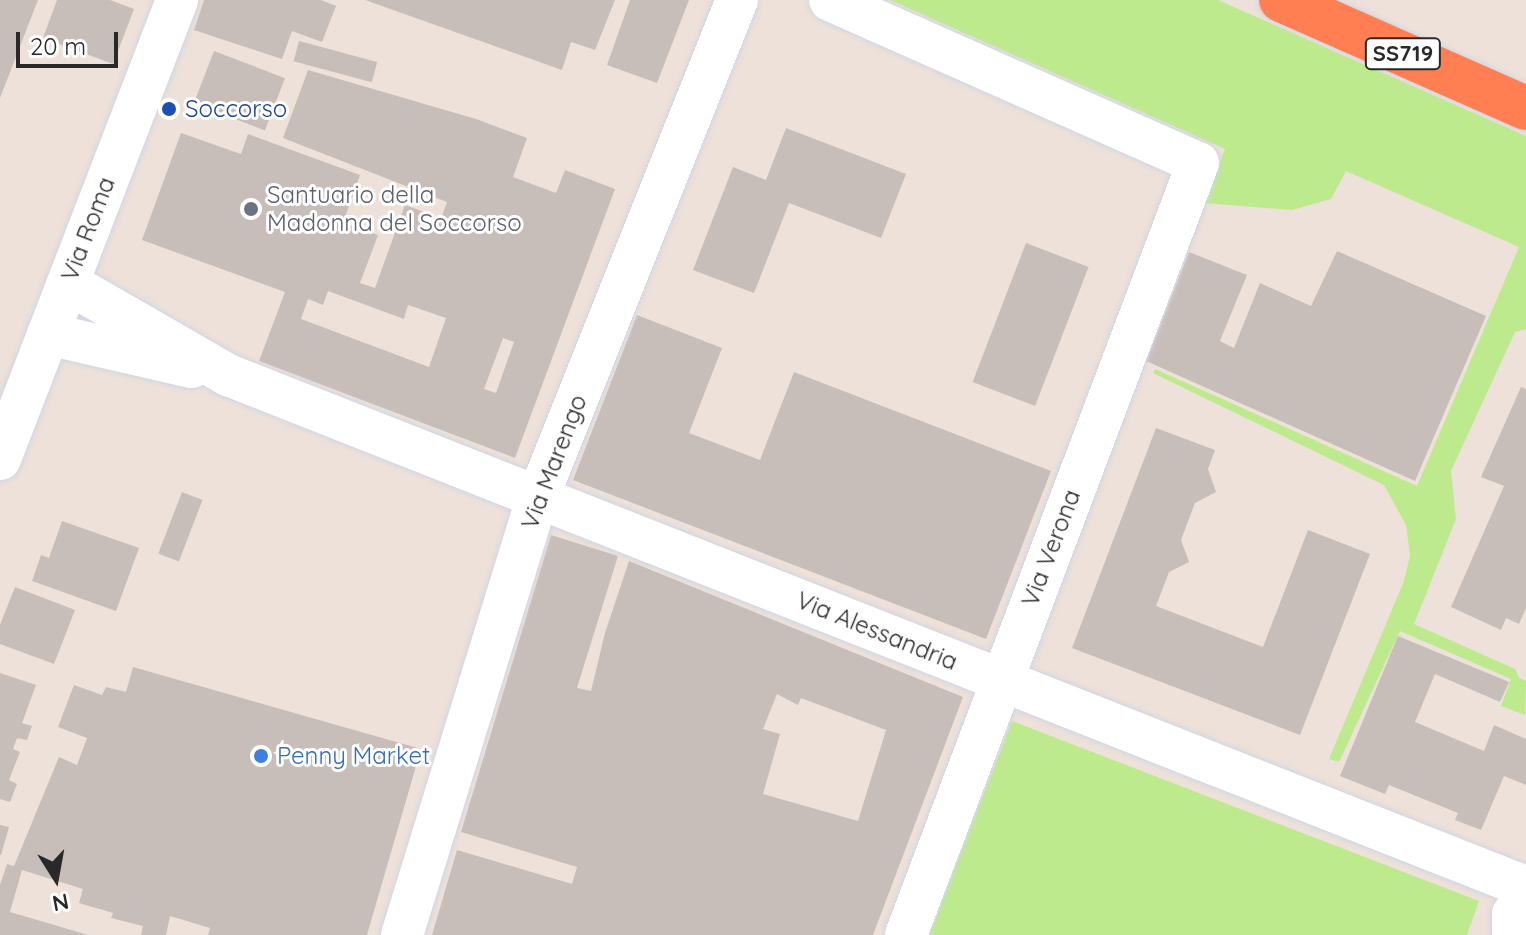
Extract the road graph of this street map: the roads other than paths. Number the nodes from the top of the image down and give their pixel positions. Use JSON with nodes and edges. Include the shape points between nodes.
{"nodes":[{"id":1,"x":177,"y":0,"type":"edge"},
{"id":2,"x":737,"y":0,"type":"edge"},
{"id":3,"x":830,"y":0,"type":"edge"},
{"id":4,"x":1281,"y":0,"type":"edge"},
{"id":5,"x":1526,"y":108,"type":"edge"},
{"id":6,"x":68,"y":283,"type":"junction"},
{"id":7,"x":48,"y":334,"type":"junction"},
{"id":8,"x":228,"y":375,"type":"junction"},
{"id":9,"x":0,"y":459,"type":"edge"},
{"id":10,"x":538,"y":497,"type":"junction"},
{"id":11,"x":1001,"y":680,"type":"junction"},
{"id":12,"x":1526,"y":887,"type":"edge"},
{"id":13,"x":1526,"y":897,"type":"edge"},
{"id":14,"x":402,"y":935,"type":"edge"},
{"id":15,"x":906,"y":935,"type":"edge"},
{"id":16,"x":1513,"y":935,"type":"edge"}],
"edges":[{"from":1,"to":6,"type":"street","name":"Via Roma"},
{"from":2,"to":10,"type":"street","name":"Via Marengo"},
{"from":3,"to":11,"type":"street","name":"Via Verona","via":[[1198,163]]},
{"from":4,"to":5,"type":"highway","number":"SS719"},
{"from":6,"to":7,"type":"street","name":"Via Roma"},
{"from":6,"to":8,"type":"street","name":"Via Alessandria"},
{"from":7,"to":8,"type":"street","name":"Via Alessandria"},
{"from":7,"to":9,"type":"street","name":"Via Roma"},
{"from":8,"to":10,"type":"street","name":"Via Alessandria"},
{"from":10,"to":11,"type":"street","name":"Via Alessandria"},
{"from":10,"to":14,"type":"street","name":"Via Marengo"},
{"from":11,"to":12,"type":"street","name":"Via Alessandria"},
{"from":11,"to":15,"type":"street","name":"Via Verona"},
{"from":13,"to":16,"type":"street","via":[[1513,914]]}]}
